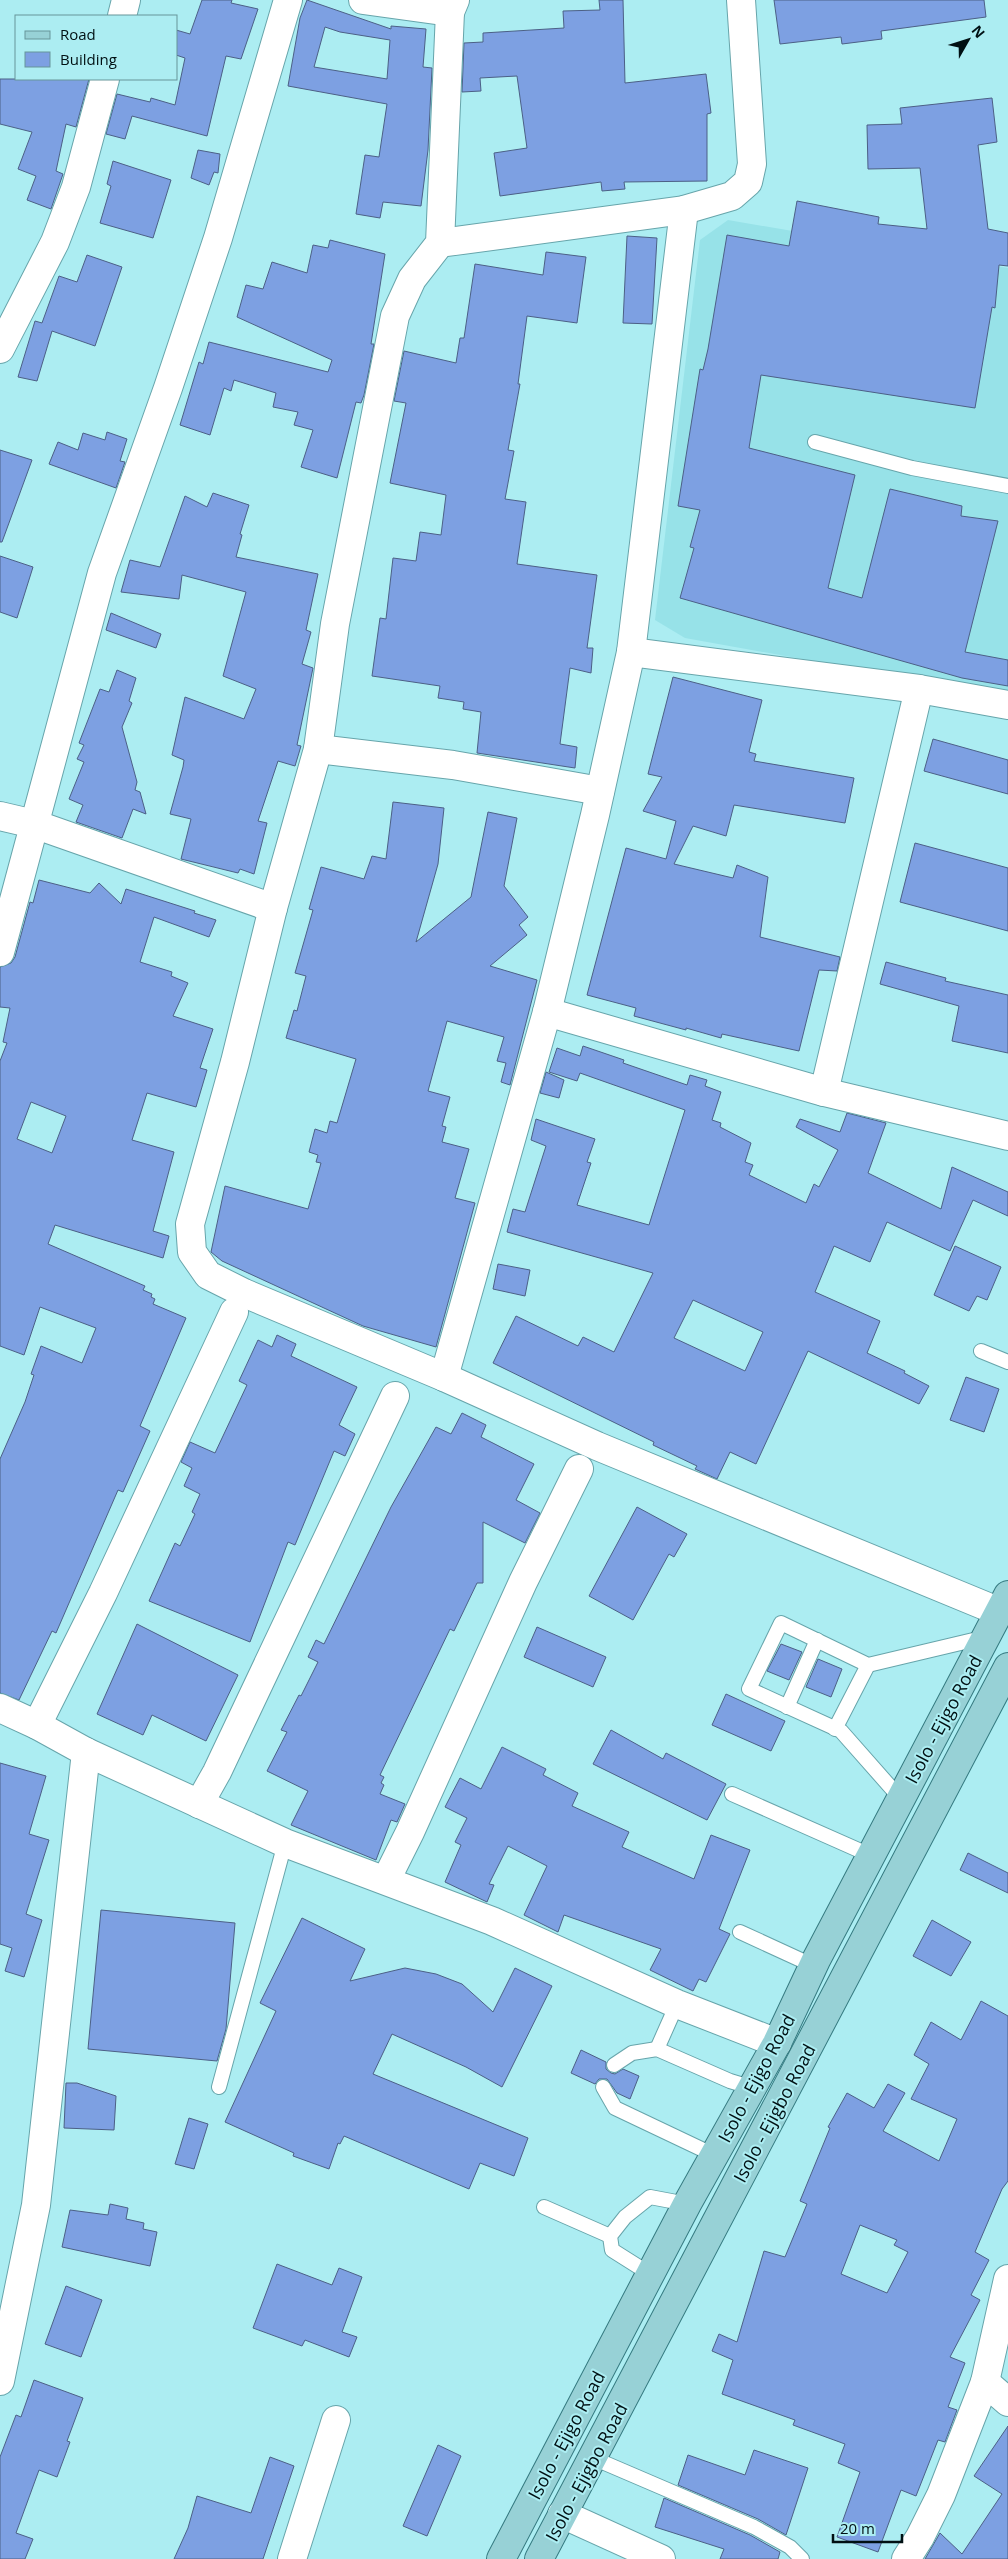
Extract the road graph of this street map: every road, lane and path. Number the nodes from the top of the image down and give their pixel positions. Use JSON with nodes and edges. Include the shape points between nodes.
{"nodes":[{"id":1,"x":126,"y":0,"type":"edge"},
{"id":2,"x":288,"y":0,"type":"edge"},
{"id":3,"x":363,"y":0,"type":"edge"},
{"id":4,"x":741,"y":0,"type":"edge"},
{"id":5,"x":452,"y":6,"type":"edge"},
{"id":6,"x":122,"y":15,"type":"edge"},
{"id":7,"x":105,"y":80,"type":"edge"},
{"id":8,"x":684,"y":210,"type":"junction"},
{"id":9,"x":440,"y":243,"type":"junction"},
{"id":10,"x":0,"y":349,"type":"edge"},
{"id":11,"x":815,"y":442,"type":"dead end"},
{"id":12,"x":1008,"y":486,"type":"edge"},
{"id":13,"x":631,"y":652,"type":"junction"},
{"id":14,"x":919,"y":689,"type":"junction"},
{"id":15,"x":1008,"y":705,"type":"edge"},
{"id":16,"x":318,"y":749,"type":"junction"},
{"id":17,"x":600,"y":791,"type":"junction"},
{"id":18,"x":0,"y":816,"type":"edge"},
{"id":19,"x":34,"y":824,"type":"junction"},
{"id":20,"x":273,"y":908,"type":"junction"},
{"id":21,"x":0,"y":952,"type":"edge"},
{"id":22,"x":547,"y":1012,"type":"junction"},
{"id":23,"x":824,"y":1092,"type":"junction"},
{"id":24,"x":1008,"y":1136,"type":"edge"},
{"id":25,"x":234,"y":1312,"type":"dead end"},
{"id":26,"x":982,"y":1351,"type":"dead end"},
{"id":27,"x":1008,"y":1362,"type":"edge"},
{"id":28,"x":444,"y":1377,"type":"junction"},
{"id":29,"x":395,"y":1396,"type":"dead end"},
{"id":30,"x":579,"y":1470,"type":"dead end"},
{"id":31,"x":1004,"y":1603,"type":"edge"},
{"id":32,"x":987,"y":1636,"type":"junction"},
{"id":33,"x":818,"y":1640,"type":"junction"},
{"id":34,"x":868,"y":1665,"type":"junction"},
{"id":35,"x":1005,"y":1679,"type":"edge"},
{"id":36,"x":787,"y":1707,"type":"junction"},
{"id":37,"x":0,"y":1708,"type":"edge"},
{"id":38,"x":37,"y":1725,"type":"junction"},
{"id":39,"x":835,"y":1729,"type":"junction"},
{"id":40,"x":86,"y":1752,"type":"junction"},
{"id":41,"x":732,"y":1794,"type":"dead end"},
{"id":42,"x":901,"y":1799,"type":"junction"},
{"id":43,"x":199,"y":1804,"type":"junction"},
{"id":44,"x":285,"y":1843,"type":"junction"},
{"id":45,"x":872,"y":1856,"type":"junction"},
{"id":46,"x":386,"y":1880,"type":"junction"},
{"id":47,"x":740,"y":1932,"type":"dead end"},
{"id":48,"x":814,"y":1966,"type":"junction"},
{"id":49,"x":678,"y":2004,"type":"junction"},
{"id":50,"x":777,"y":2043,"type":"junction"},
{"id":51,"x":657,"y":2049,"type":"junction"},
{"id":52,"x":614,"y":2065,"type":"dead end"},
{"id":53,"x":219,"y":2087,"type":"dead end"},
{"id":54,"x":603,"y":2087,"type":"dead end"},
{"id":55,"x":753,"y":2088,"type":"junction"},
{"id":56,"x":714,"y":2155,"type":"junction"},
{"id":57,"x":687,"y":2204,"type":"junction"},
{"id":58,"x":544,"y":2207,"type":"dead end"},
{"id":59,"x":610,"y":2236,"type":"junction"},
{"id":60,"x":650,"y":2274,"type":"junction"},
{"id":61,"x":1008,"y":2279,"type":"edge"},
{"id":62,"x":0,"y":2381,"type":"edge"},
{"id":63,"x":985,"y":2382,"type":"junction"},
{"id":64,"x":1008,"y":2402,"type":"edge"},
{"id":65,"x":336,"y":2420,"type":"dead end"},
{"id":66,"x":593,"y":2458,"type":"junction"},
{"id":67,"x":562,"y":2514,"type":"junction"},
{"id":68,"x":292,"y":2559,"type":"edge"},
{"id":69,"x":501,"y":2559,"type":"edge"},
{"id":70,"x":539,"y":2559,"type":"edge"},
{"id":71,"x":662,"y":2559,"type":"edge"},
{"id":72,"x":802,"y":2559,"type":"edge"},
{"id":73,"x":906,"y":2559,"type":"edge"}],
"edges":[{"from":1,"to":6,"type":"street"},
{"from":2,"to":19,"type":"street","via":[[218,238],[102,573]]},
{"from":3,"to":5,"type":"street"},
{"from":4,"to":8,"type":"street","via":[[752,164],[748,182],[732,196]]},
{"from":5,"to":9,"type":"street"},
{"from":7,"to":10,"type":"street","via":[[76,187],[55,242]]},
{"from":8,"to":9,"type":"street"},
{"from":8,"to":13,"type":"street"},
{"from":9,"to":16,"type":"street","via":[[412,279],[395,316],[334,624]]},
{"from":11,"to":12,"type":"lane","via":[[912,468]]},
{"from":13,"to":14,"type":"street"},
{"from":13,"to":17,"type":"street"},
{"from":14,"to":15,"type":"street"},
{"from":14,"to":23,"type":"street"},
{"from":16,"to":17,"type":"street","via":[[453,765]]},
{"from":16,"to":20,"type":"street"},
{"from":17,"to":22,"type":"street"},
{"from":18,"to":19,"type":"street"},
{"from":19,"to":20,"type":"street"},
{"from":19,"to":21,"type":"street"},
{"from":20,"to":28,"type":"street","via":[[190,1224],[192,1252],[208,1275]]},
{"from":22,"to":23,"type":"street"},
{"from":22,"to":28,"type":"street"},
{"from":23,"to":24,"type":"street"},
{"from":25,"to":38,"type":"street","via":[[103,1593]]},
{"from":26,"to":27,"type":"lane"},
{"from":28,"to":31,"type":"street","via":[[597,1446]]},
{"from":29,"to":43,"type":"street"},
{"from":30,"to":46,"type":"street","via":[[523,1582]]},
{"from":31,"to":32,"type":"main road","name":"Isolo - Ejigo Road"},
{"from":32,"to":34,"type":"lane"},
{"from":32,"to":42,"type":"main road","name":"Isolo - Ejigo Road"},
{"from":33,"to":34,"type":"lane"},
{"from":33,"to":36,"type":"lane"},
{"from":33,"to":36,"type":"lane","via":[[781,1623],[748,1689]]},
{"from":34,"to":39,"type":"lane"},
{"from":35,"to":66,"type":"main road","name":"Isolo - Ejigbo Road"},
{"from":36,"to":39,"type":"lane"},
{"from":37,"to":38,"type":"street"},
{"from":38,"to":40,"type":"street"},
{"from":39,"to":42,"type":"lane","via":[[841,1731]]},
{"from":40,"to":43,"type":"street"},
{"from":40,"to":62,"type":"street","via":[[36,2205]]},
{"from":41,"to":45,"type":"lane"},
{"from":42,"to":45,"type":"main road","name":"Isolo - Ejigo Road"},
{"from":43,"to":44,"type":"street"},
{"from":44,"to":46,"type":"street"},
{"from":44,"to":53,"type":"lane"},
{"from":45,"to":48,"type":"main road","name":"Isolo - Ejigo Road"},
{"from":46,"to":49,"type":"street","via":[[538,1940]]},
{"from":47,"to":48,"type":"lane"},
{"from":48,"to":50,"type":"main road","name":"Isolo - Ejigo Road"},
{"from":49,"to":50,"type":"street"},
{"from":49,"to":51,"type":"lane"},
{"from":50,"to":55,"type":"main road","name":"Isolo - Ejigo Road"},
{"from":51,"to":52,"type":"lane","via":[[632,2053]]},
{"from":51,"to":55,"type":"lane"},
{"from":54,"to":56,"type":"lane","via":[[616,2108]]},
{"from":55,"to":56,"type":"main road","name":"Isolo - Ejigo Road"},
{"from":56,"to":57,"type":"main road","name":"Isolo - Ejigo Road"},
{"from":57,"to":59,"type":"lane","via":[[650,2196],[625,2217]]},
{"from":57,"to":60,"type":"main road","name":"Isolo - Ejigo Road"},
{"from":58,"to":59,"type":"lane"},
{"from":59,"to":60,"type":"lane","via":[[612,2250]]},
{"from":60,"to":69,"type":"main road","name":"Isolo - Ejigo Road"},
{"from":61,"to":63,"type":"street"},
{"from":63,"to":64,"type":"street"},
{"from":63,"to":73,"type":"street","via":[[941,2495]]},
{"from":65,"to":68,"type":"street"},
{"from":66,"to":67,"type":"main road","name":"Isolo - Ejigbo Road"},
{"from":66,"to":72,"type":"lane","via":[[754,2527],[790,2547]]},
{"from":67,"to":70,"type":"main road","name":"Isolo - Ejigbo Road"},
{"from":67,"to":71,"type":"street"}]}
